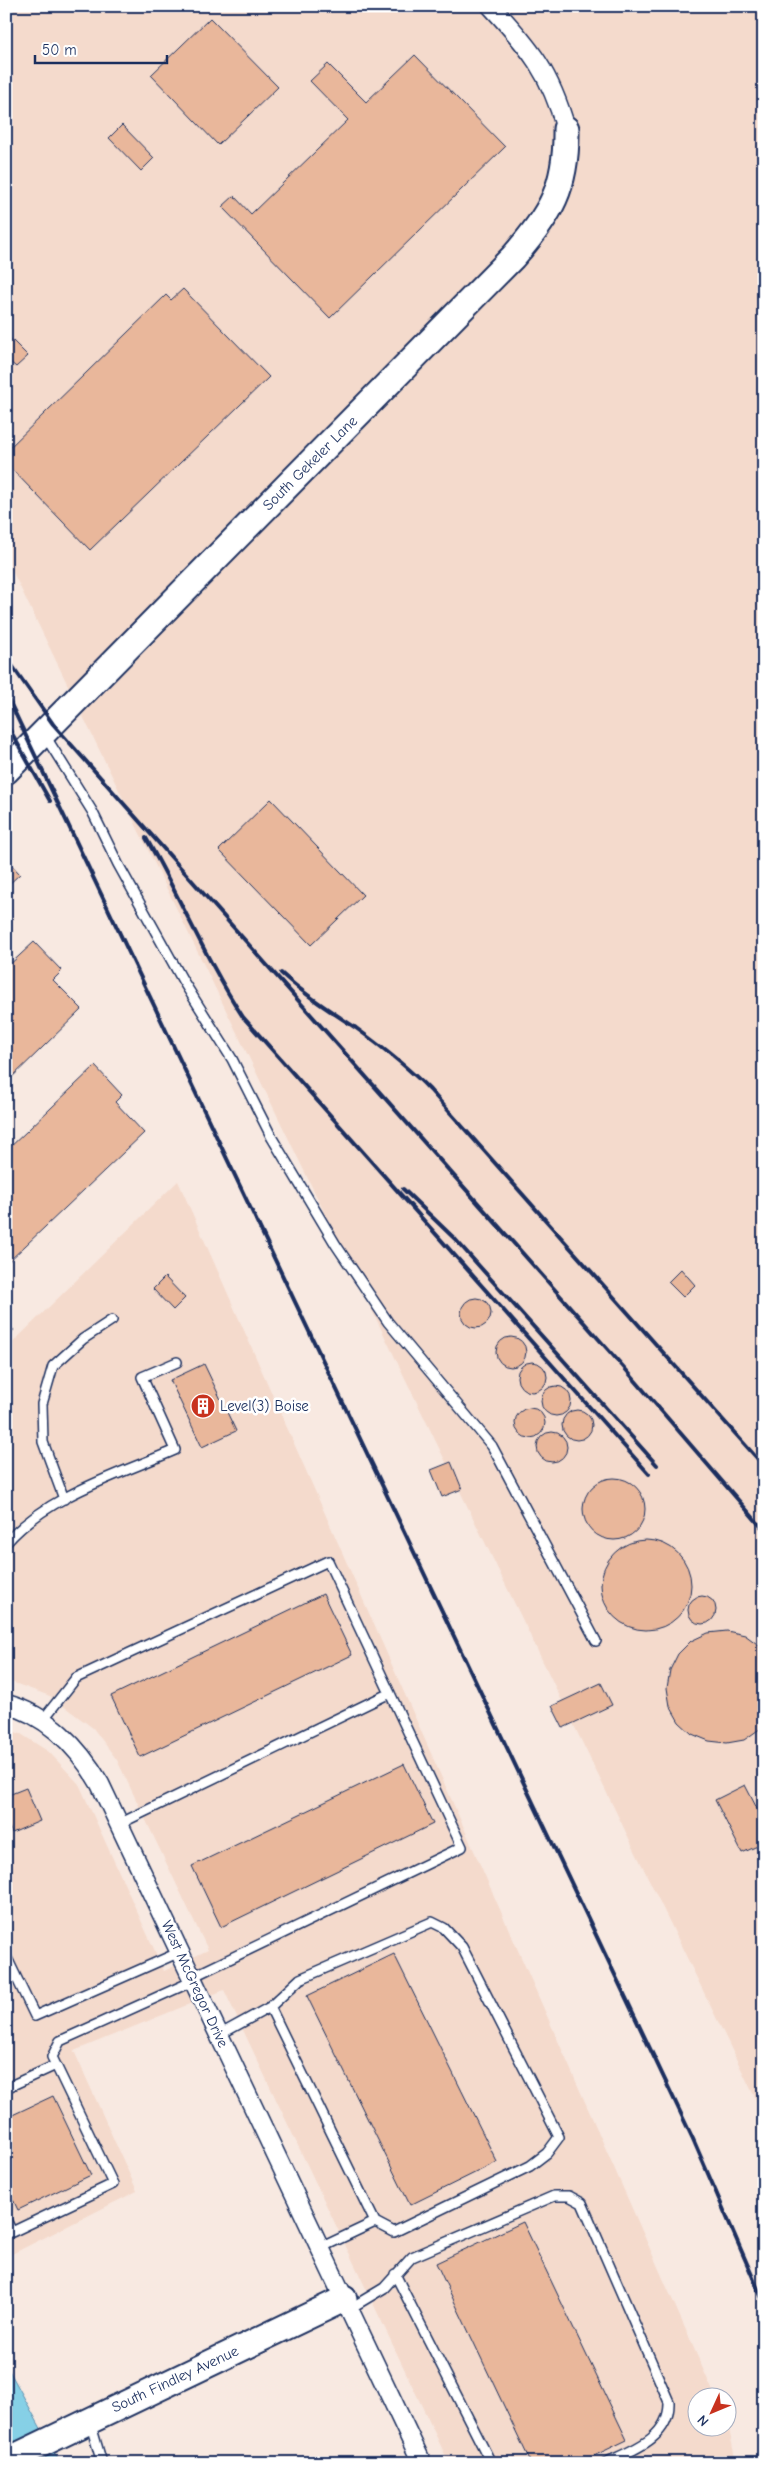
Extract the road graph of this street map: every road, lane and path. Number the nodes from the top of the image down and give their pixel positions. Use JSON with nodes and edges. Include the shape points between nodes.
{"nodes":[{"id":1,"x":491,"y":6,"type":"edge"},
{"id":2,"x":566,"y":129,"type":"joint"},
{"id":3,"x":44,"y":734,"type":"junction"},
{"id":4,"x":6,"y":771,"type":"edge"},
{"id":5,"x":112,"y":1320,"type":"dead end"},
{"id":6,"x":177,"y":1362,"type":"dead end"},
{"id":7,"x":64,"y":1499,"type":"junction"},
{"id":8,"x":6,"y":1543,"type":"edge"},
{"id":9,"x":596,"y":1641,"type":"dead end"},
{"id":10,"x":390,"y":1693,"type":"junction"},
{"id":11,"x":6,"y":1704,"type":"edge"},
{"id":12,"x":42,"y":1721,"type":"junction"},
{"id":13,"x":119,"y":1824,"type":"junction"},
{"id":14,"x":180,"y":1952,"type":"junction"},
{"id":15,"x":6,"y":1956,"type":"edge"},
{"id":16,"x":193,"y":1979,"type":"junction"},
{"id":17,"x":270,"y":2007,"type":"junction"},
{"id":18,"x":219,"y":2035,"type":"junction"},
{"id":19,"x":56,"y":2065,"type":"junction"},
{"id":20,"x":6,"y":2088,"type":"edge"},
{"id":21,"x":6,"y":2220,"type":"edge"},
{"id":22,"x":375,"y":2222,"type":"junction"},
{"id":23,"x":320,"y":2248,"type":"junction"},
{"id":24,"x":395,"y":2274,"type":"junction"},
{"id":25,"x":347,"y":2304,"type":"junction"},
{"id":26,"x":90,"y":2420,"type":"junction"},
{"id":27,"x":6,"y":2461,"type":"edge"},
{"id":28,"x":102,"y":2463,"type":"edge"},
{"id":29,"x":422,"y":2463,"type":"edge"},
{"id":30,"x":491,"y":2463,"type":"edge"},
{"id":31,"x":605,"y":2463,"type":"edge"}],
"edges":[{"from":1,"to":2,"type":"street","via":[[543,69],[557,97]]},
{"from":2,"to":3,"type":"street","name":"South Gekeler Lane","via":[[566,158],[557,194],[532,236]]},
{"from":3,"to":4,"type":"street","name":"South Gekeler Lane"},
{"from":3,"to":9,"type":"lane","via":[[92,811],[168,955],[232,1060],[272,1138],[336,1245],[388,1322],[492,1446]]},
{"from":5,"to":7,"type":"lane","via":[[83,1339],[53,1366],[42,1404],[44,1442]]},
{"from":6,"to":7,"type":"lane","via":[[142,1377],[175,1450]]},
{"from":7,"to":8,"type":"lane","via":[[19,1529]]},
{"from":10,"to":12,"type":"lane","via":[[328,1561],[76,1678]]},
{"from":10,"to":13,"type":"lane"},
{"from":10,"to":16,"type":"lane","via":[[462,1848]]},
{"from":11,"to":12,"type":"street","name":"West McGregor Drive"},
{"from":12,"to":13,"type":"street","name":"West McGregor Drive","via":[[73,1745],[89,1764]]},
{"from":13,"to":14,"type":"street","name":"West McGregor Drive"},
{"from":14,"to":15,"type":"lane","via":[[35,2016]]},
{"from":14,"to":16,"type":"street","name":"West McGregor Drive"},
{"from":16,"to":18,"type":"street","name":"West McGregor Drive"},
{"from":16,"to":19,"type":"lane","via":[[60,2041],[52,2057]]},
{"from":17,"to":18,"type":"lane"},
{"from":17,"to":22,"type":"lane"},
{"from":17,"to":22,"type":"lane","via":[[300,1979],[432,1922],[444,1928],[462,1947],[560,2137],[530,2166],[394,2232]]},
{"from":18,"to":23,"type":"street","name":"West McGregor Drive"},
{"from":19,"to":20,"type":"lane"},
{"from":19,"to":21,"type":"lane","via":[[113,2184],[12,2232]]},
{"from":22,"to":23,"type":"lane"},
{"from":23,"to":25,"type":"street","name":"West McGregor Drive"},
{"from":24,"to":25,"type":"lane","via":[[384,2288]]},
{"from":24,"to":30,"type":"lane"},
{"from":24,"to":31,"type":"lane","via":[[412,2257],[554,2196],[569,2196],[582,2203],[669,2402],[666,2423],[652,2438]]},
{"from":25,"to":26,"type":"street","name":"South Findley Avenue"},
{"from":25,"to":29,"type":"street","name":"West McGregor Drive"},
{"from":26,"to":27,"type":"street","name":"South Findley Avenue"},
{"from":26,"to":28,"type":"lane"}]}
